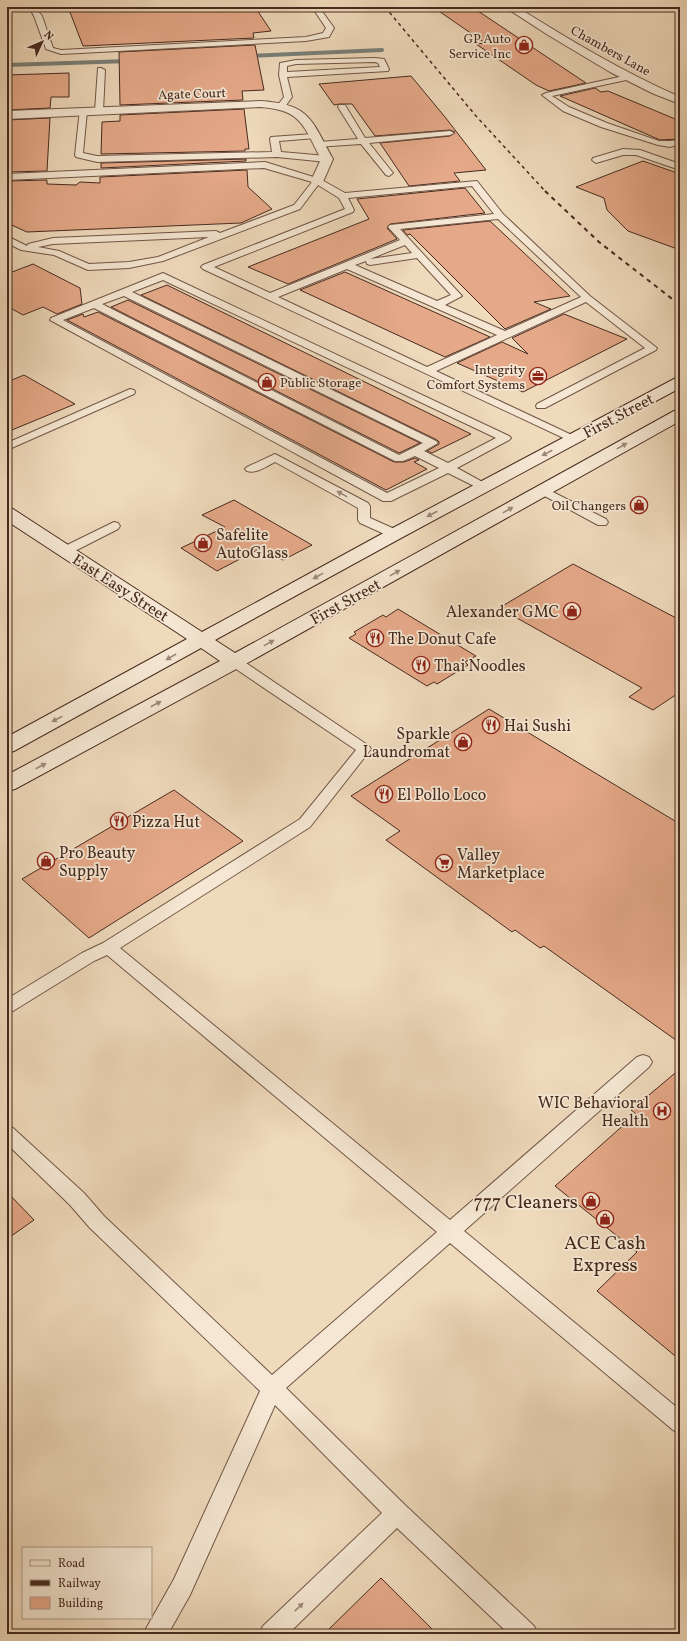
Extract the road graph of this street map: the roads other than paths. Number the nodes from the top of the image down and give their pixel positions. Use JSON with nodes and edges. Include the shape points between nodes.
{"nodes":[{"id":1,"x":32,"y":7,"type":"edge"},
{"id":2,"x":315,"y":7,"type":"edge"},
{"id":3,"x":510,"y":7,"type":"edge"},
{"id":4,"x":101,"y":70,"type":"dead end"},
{"id":5,"x":284,"y":75,"type":"junction"},
{"id":6,"x":628,"y":77,"type":"junction"},
{"id":7,"x":680,"y":101,"type":"edge"},
{"id":8,"x":281,"y":106,"type":"junction"},
{"id":9,"x":342,"y":107,"type":"dead end"},
{"id":10,"x":83,"y":111,"type":"junction"},
{"id":11,"x":99,"y":111,"type":"junction"},
{"id":12,"x":7,"y":115,"type":"edge"},
{"id":13,"x":450,"y":133,"type":"dead end"},
{"id":14,"x":316,"y":141,"type":"junction"},
{"id":15,"x":363,"y":141,"type":"junction"},
{"id":16,"x":680,"y":142,"type":"edge"},
{"id":17,"x":277,"y":154,"type":"junction"},
{"id":18,"x":327,"y":159,"type":"junction"},
{"id":19,"x":596,"y":160,"type":"dead end"},
{"id":20,"x":680,"y":167,"type":"edge"},
{"id":21,"x":389,"y":173,"type":"dead end"},
{"id":22,"x":7,"y":177,"type":"edge"},
{"id":23,"x":317,"y":181,"type":"junction"},
{"id":24,"x":343,"y":196,"type":"junction"},
{"id":25,"x":500,"y":216,"type":"junction"},
{"id":26,"x":230,"y":233,"type":"junction"},
{"id":27,"x":7,"y":240,"type":"edge"},
{"id":28,"x":406,"y":241,"type":"junction"},
{"id":29,"x":24,"y":248,"type":"junction"},
{"id":30,"x":419,"y":255,"type":"junction"},
{"id":31,"x":347,"y":265,"type":"junction"},
{"id":32,"x":124,"y":292,"type":"junction"},
{"id":33,"x":269,"y":297,"type":"junction"},
{"id":34,"x":587,"y":298,"type":"junction"},
{"id":35,"x":94,"y":304,"type":"junction"},
{"id":36,"x":437,"y":305,"type":"junction"},
{"id":37,"x":505,"y":335,"type":"junction"},
{"id":38,"x":427,"y":371,"type":"junction"},
{"id":39,"x":680,"y":382,"type":"edge"},
{"id":40,"x":130,"y":392,"type":"dead end"},
{"id":41,"x":540,"y":406,"type":"dead end"},
{"id":42,"x":680,"y":414,"type":"edge"},
{"id":43,"x":572,"y":439,"type":"junction"},
{"id":44,"x":7,"y":447,"type":"edge"},
{"id":45,"x":415,"y":451,"type":"junction"},
{"id":46,"x":448,"y":468,"type":"junction"},
{"id":47,"x":251,"y":469,"type":"dead end"},
{"id":48,"x":484,"y":487,"type":"junction"},
{"id":49,"x":543,"y":491,"type":"junction"},
{"id":50,"x":7,"y":513,"type":"edge"},
{"id":51,"x":602,"y":522,"type":"dead end"},
{"id":52,"x":114,"y":526,"type":"dead end"},
{"id":53,"x":395,"y":534,"type":"junction"},
{"id":54,"x":65,"y":551,"type":"junction"},
{"id":55,"x":200,"y":640,"type":"junction"},
{"id":56,"x":234,"y":662,"type":"junction"},
{"id":57,"x":7,"y":746,"type":"edge"},
{"id":58,"x":7,"y":784,"type":"edge"},
{"id":59,"x":109,"y":947,"type":"junction"},
{"id":60,"x":7,"y":1006,"type":"edge"},
{"id":61,"x":643,"y":1062,"type":"dead end"},
{"id":62,"x":7,"y":1134,"type":"edge"},
{"id":63,"x":451,"y":1232,"type":"junction"},
{"id":64,"x":272,"y":1388,"type":"junction"},
{"id":65,"x":680,"y":1423,"type":"edge"},
{"id":66,"x":398,"y":1513,"type":"junction"},
{"id":67,"x":155,"y":1634,"type":"edge"},
{"id":68,"x":271,"y":1634,"type":"edge"},
{"id":69,"x":526,"y":1634,"type":"edge"}],
"edges":[{"from":1,"to":2,"type":"lane","via":[[50,49],[61,52],[306,39],[326,35],[330,28]]},
{"from":3,"to":6,"type":"main road","name":"Chambers Lane","via":[[588,56]]},
{"from":4,"to":11,"type":"lane"},
{"from":5,"to":5,"type":"lane","via":[[379,70],[385,69],[381,62],[375,60],[296,62],[283,65]]},
{"from":5,"to":8,"type":"lane","via":[[288,97]]},
{"from":6,"to":7,"type":"main road","name":"Chambers Lane"},
{"from":6,"to":16,"type":"lane","via":[[546,95],[566,109],[604,125],[658,143]]},
{"from":8,"to":11,"type":"main road","name":"Agate Court","via":[[260,104]]},
{"from":8,"to":14,"type":"main road","name":"Agate Court","via":[[300,114]]},
{"from":9,"to":15,"type":"lane"},
{"from":10,"to":11,"type":"main road","name":"Agate Court"},
{"from":10,"to":12,"type":"main road","name":"Agate Court"},
{"from":10,"to":17,"type":"lane","via":[[79,154],[98,159]]},
{"from":13,"to":15,"type":"lane"},
{"from":14,"to":15,"type":"lane"},
{"from":14,"to":17,"type":"lane","via":[[274,139]]},
{"from":14,"to":18,"type":"main road","name":"Agate Court"},
{"from":15,"to":21,"type":"lane"},
{"from":17,"to":18,"type":"lane"},
{"from":18,"to":23,"type":"main road"},
{"from":19,"to":20,"type":"lane","via":[[623,152],[637,152]]},
{"from":22,"to":23,"type":"lane","via":[[265,165]]},
{"from":23,"to":24,"type":"lane"},
{"from":23,"to":26,"type":"lane","via":[[297,207]]},
{"from":24,"to":25,"type":"lane","via":[[474,183]]},
{"from":24,"to":33,"type":"lane","via":[[350,210],[206,267]]},
{"from":25,"to":28,"type":"lane","via":[[393,228]]},
{"from":25,"to":34,"type":"lane"},
{"from":26,"to":29,"type":"lane","via":[[53,240]]},
{"from":26,"to":29,"type":"lane","via":[[160,258],[129,265],[88,267],[56,253]]},
{"from":27,"to":29,"type":"lane"},
{"from":28,"to":30,"type":"lane"},
{"from":28,"to":31,"type":"lane"},
{"from":30,"to":31,"type":"lane"},
{"from":30,"to":36,"type":"lane","via":[[457,296]]},
{"from":31,"to":33,"type":"lane"},
{"from":31,"to":36,"type":"lane"},
{"from":32,"to":35,"type":"lane"},
{"from":32,"to":45,"type":"lane","via":[[432,443]]},
{"from":32,"to":46,"type":"lane","via":[[164,276],[505,438]]},
{"from":33,"to":38,"type":"lane"},
{"from":34,"to":37,"type":"lane"},
{"from":34,"to":41,"type":"lane","via":[[652,348]]},
{"from":35,"to":45,"type":"lane","via":[[399,459]]},
{"from":35,"to":46,"type":"lane","via":[[54,320],[387,498]]},
{"from":36,"to":37,"type":"lane"},
{"from":37,"to":38,"type":"lane"},
{"from":38,"to":43,"type":"lane"},
{"from":39,"to":43,"type":"main road","name":"First Street"},
{"from":40,"to":44,"type":"lane"},
{"from":49,"to":42,"type":"main road","name":"First Street","one_way":true},
{"from":43,"to":48,"type":"main road","name":"First Street","one_way":true},
{"from":45,"to":46,"type":"lane"},
{"from":46,"to":48,"type":"lane"},
{"from":53,"to":47,"type":"lane","one_way":true,"via":[[364,520],[364,506],[275,457]]},
{"from":48,"to":53,"type":"main road","name":"First Street","one_way":true},
{"from":49,"to":51,"type":"lane"},
{"from":56,"to":49,"type":"main road","name":"First Street","one_way":true},
{"from":50,"to":54,"type":"main road","name":"East Easy Street"},
{"from":52,"to":54,"type":"lane"},
{"from":53,"to":55,"type":"main road","name":"First Street","one_way":true},
{"from":54,"to":55,"type":"main road","name":"East Easy Street"},
{"from":55,"to":56,"type":"main road","name":"East Easy Street"},
{"from":55,"to":57,"type":"main road","name":"First Street","one_way":true},
{"from":58,"to":56,"type":"main road","name":"First Street","one_way":true},
{"from":56,"to":59,"type":"lane","via":[[364,749],[305,823]]},
{"from":59,"to":60,"type":"lane"},
{"from":59,"to":63,"type":"lane"},
{"from":61,"to":63,"type":"lane"},
{"from":62,"to":64,"type":"lane"},
{"from":63,"to":64,"type":"lane"},
{"from":63,"to":65,"type":"lane"},
{"from":64,"to":66,"type":"lane"},
{"from":64,"to":67,"type":"lane","via":[[182,1587]]},
{"from":68,"to":66,"type":"lane","one_way":true},
{"from":66,"to":69,"type":"lane"}]}
